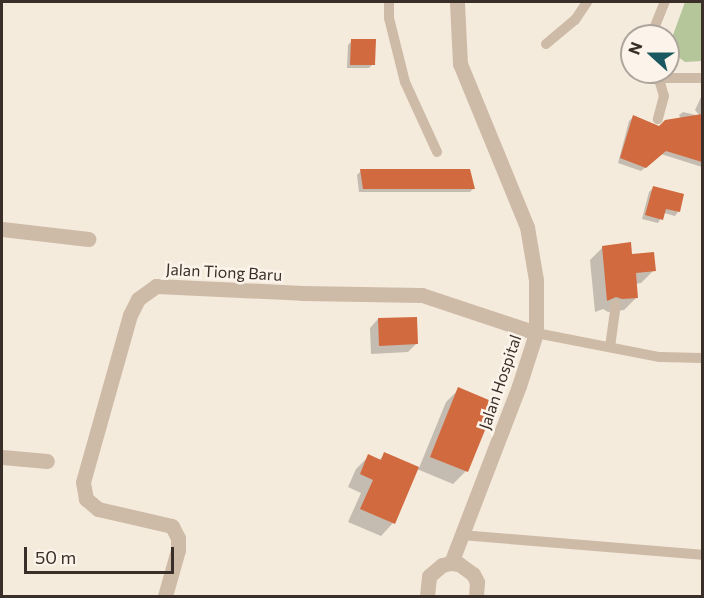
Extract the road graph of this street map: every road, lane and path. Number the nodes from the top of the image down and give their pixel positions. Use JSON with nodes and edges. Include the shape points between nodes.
{"nodes":[{"id":1,"x":389,"y":2,"type":"edge"},
{"id":2,"x":457,"y":2,"type":"edge"},
{"id":3,"x":587,"y":2,"type":"edge"},
{"id":4,"x":665,"y":2,"type":"edge"},
{"id":5,"x":656,"y":24,"type":"edge"},
{"id":6,"x":546,"y":44,"type":"dead end"},
{"id":7,"x":680,"y":76,"type":"edge"},
{"id":8,"x":702,"y":78,"type":"edge"},
{"id":9,"x":661,"y":84,"type":"edge"},
{"id":10,"x":658,"y":119,"type":"dead end"},
{"id":11,"x":437,"y":152,"type":"dead end"},
{"id":12,"x":2,"y":229,"type":"edge"},
{"id":13,"x":88,"y":239,"type":"dead end"},
{"id":14,"x":616,"y":304,"type":"dead end"},
{"id":15,"x":536,"y":333,"type":"junction"},
{"id":16,"x":610,"y":346,"type":"junction"},
{"id":17,"x":702,"y":358,"type":"edge"},
{"id":18,"x":2,"y":457,"type":"edge"},
{"id":19,"x":47,"y":461,"type":"dead end"},
{"id":20,"x":461,"y":535,"type":"junction"},
{"id":21,"x":702,"y":555,"type":"edge"},
{"id":22,"x":451,"y":563,"type":"junction"},
{"id":23,"x":165,"y":597,"type":"edge"},
{"id":24,"x":427,"y":597,"type":"edge"},
{"id":25,"x":476,"y":597,"type":"edge"}],
"edges":[{"from":1,"to":11,"type":"lane","via":[[389,18],[405,82]]},
{"from":2,"to":15,"type":"street","name":"Jalan Hospital","via":[[460,64],[527,227],[536,280]]},
{"from":3,"to":6,"type":"lane","via":[[575,20]]},
{"from":4,"to":5,"type":"lane"},
{"from":7,"to":8,"type":"lane"},
{"from":9,"to":10,"type":"lane","via":[[664,96]]},
{"from":12,"to":13,"type":"street"},
{"from":14,"to":16,"type":"lane"},
{"from":15,"to":16,"type":"lane"},
{"from":15,"to":20,"type":"street","name":"Jalan Hospital","via":[[516,396]]},
{"from":15,"to":23,"type":"street","name":"Jalan Tiong Baru","via":[[422,295],[156,286],[138,299],[130,315],[83,482],[86,499],[98,509],[172,526],[178,550]]},
{"from":16,"to":17,"type":"lane","via":[[660,357]]},
{"from":18,"to":19,"type":"street"},
{"from":20,"to":21,"type":"lane"},
{"from":20,"to":22,"type":"street","name":"Jalan Hospital"},
{"from":22,"to":24,"type":"street","via":[[429,576]]},
{"from":22,"to":25,"type":"street","via":[[473,574]]}]}
